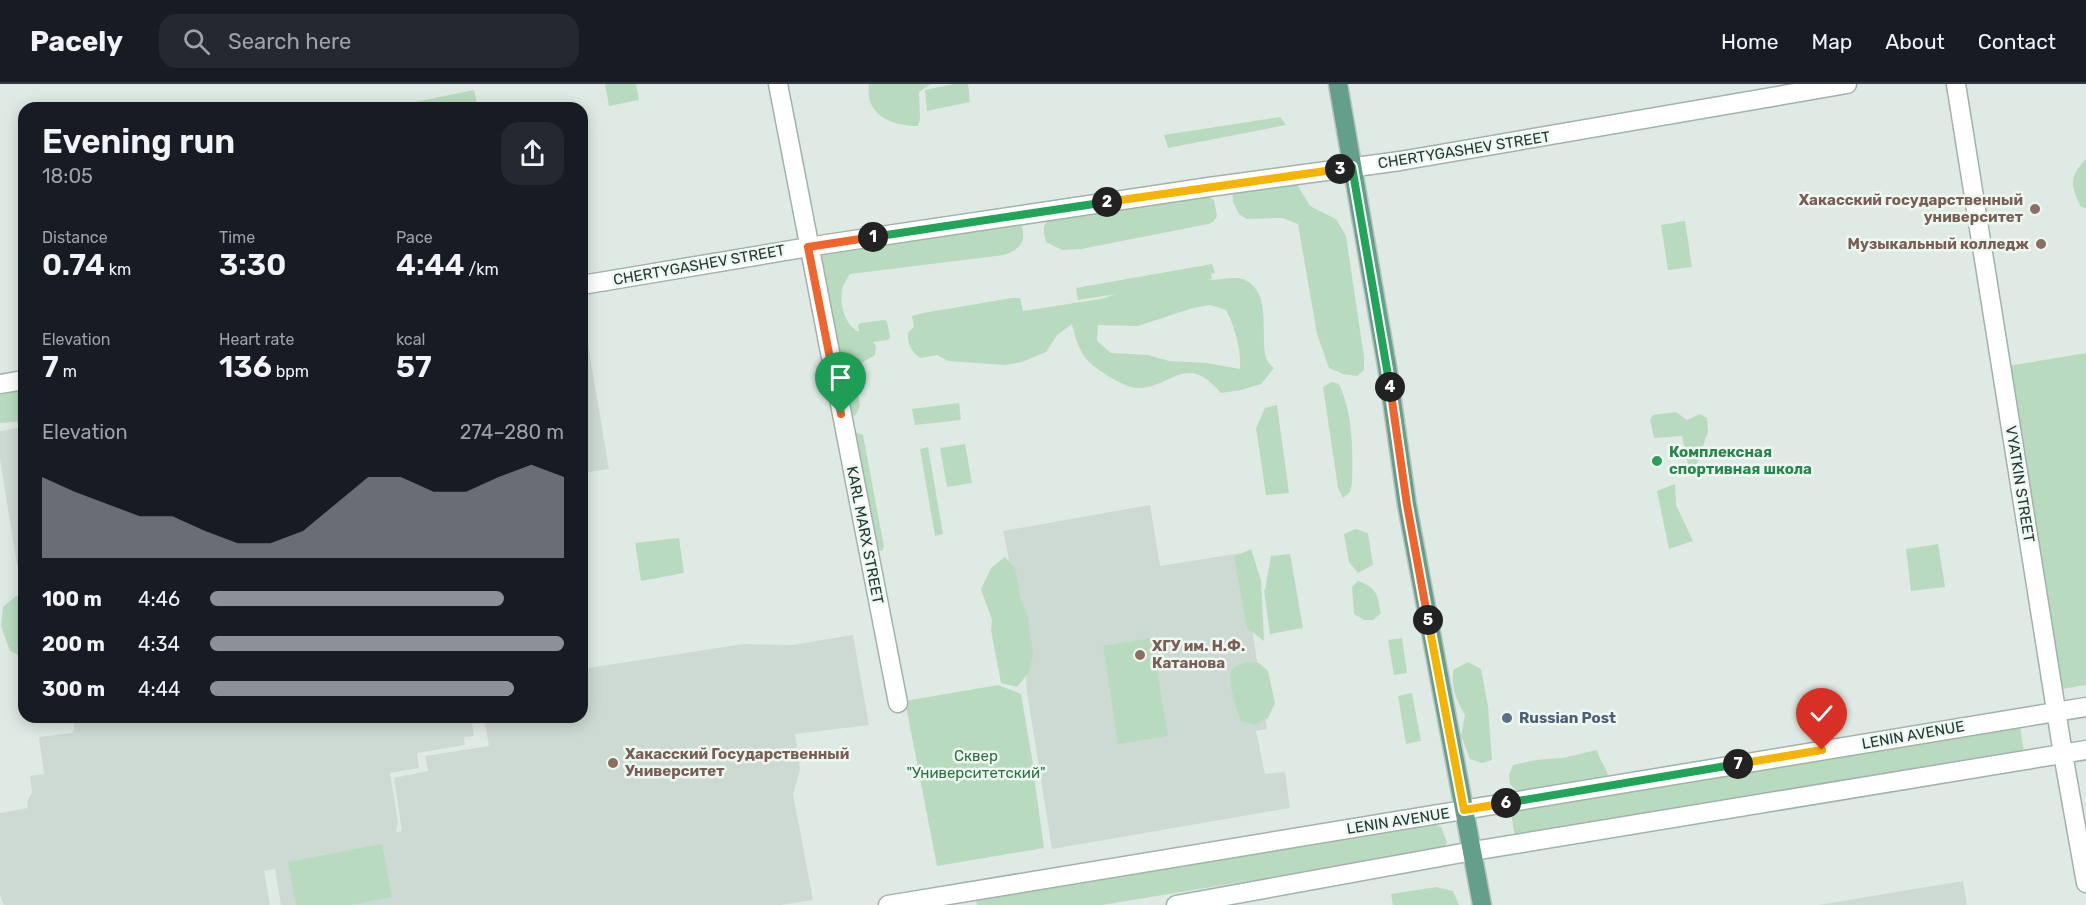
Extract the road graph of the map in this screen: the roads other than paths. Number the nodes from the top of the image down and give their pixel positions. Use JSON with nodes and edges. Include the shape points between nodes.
{"nodes":[{"id":1,"x":778,"y":84,"type":"edge"},
{"id":2,"x":1338,"y":84,"type":"edge"},
{"id":3,"x":1847,"y":84,"type":"edge"},
{"id":4,"x":1956,"y":84,"type":"edge"},
{"id":5,"x":1352,"y":167,"type":"junction"},
{"id":6,"x":808,"y":247,"type":"junction"},
{"id":7,"x":588,"y":284,"type":"edge"},
{"id":8,"x":18,"y":381,"type":"edge"},
{"id":9,"x":0,"y":384,"type":"edge"},
{"id":10,"x":898,"y":703,"type":"dead end"},
{"id":11,"x":2086,"y":706,"type":"edge"},
{"id":12,"x":2056,"y":711,"type":"junction"},
{"id":13,"x":2086,"y":750,"type":"edge"},
{"id":14,"x":2063,"y":754,"type":"junction"},
{"id":15,"x":1464,"y":810,"type":"junction"},
{"id":16,"x":1473,"y":852,"type":"junction"},
{"id":17,"x":2086,"y":883,"type":"edge"},
{"id":18,"x":940,"y":901,"type":"edge"},
{"id":19,"x":888,"y":905,"type":"edge"},
{"id":20,"x":1176,"y":905,"type":"edge"},
{"id":21,"x":1482,"y":905,"type":"edge"}],
"edges":[{"from":1,"to":6,"type":"street","name":"KARL MARX STREET"},
{"from":2,"to":5,"type":"main road"},
{"from":3,"to":5,"type":"street","name":"CHERTYGASHEV STREET"},
{"from":4,"to":12,"type":"street","name":"VYATKIN STREET"},
{"from":5,"to":6,"type":"street","name":"CHERTYGASHEV STREET"},
{"from":5,"to":15,"type":"main road","via":[[1407,505]]},
{"from":6,"to":7,"type":"street","name":"CHERTYGASHEV STREET"},
{"from":6,"to":10,"type":"street","name":"KARL MARX STREET"},
{"from":8,"to":9,"type":"street"},
{"from":11,"to":12,"type":"street","name":"LENIN AVENUE"},
{"from":12,"to":14,"type":"street","name":"VYATKIN STREET"},
{"from":12,"to":15,"type":"street","name":"LENIN AVENUE"},
{"from":13,"to":14,"type":"street"},
{"from":14,"to":16,"type":"street"},
{"from":14,"to":17,"type":"street","name":"VYATKIN STREET"},
{"from":15,"to":16,"type":"main road"},
{"from":15,"to":18,"type":"street","name":"LENIN AVENUE"},
{"from":16,"to":20,"type":"street"},
{"from":16,"to":21,"type":"main road"},
{"from":18,"to":19,"type":"street","name":"LENIN AVENUE"}]}
